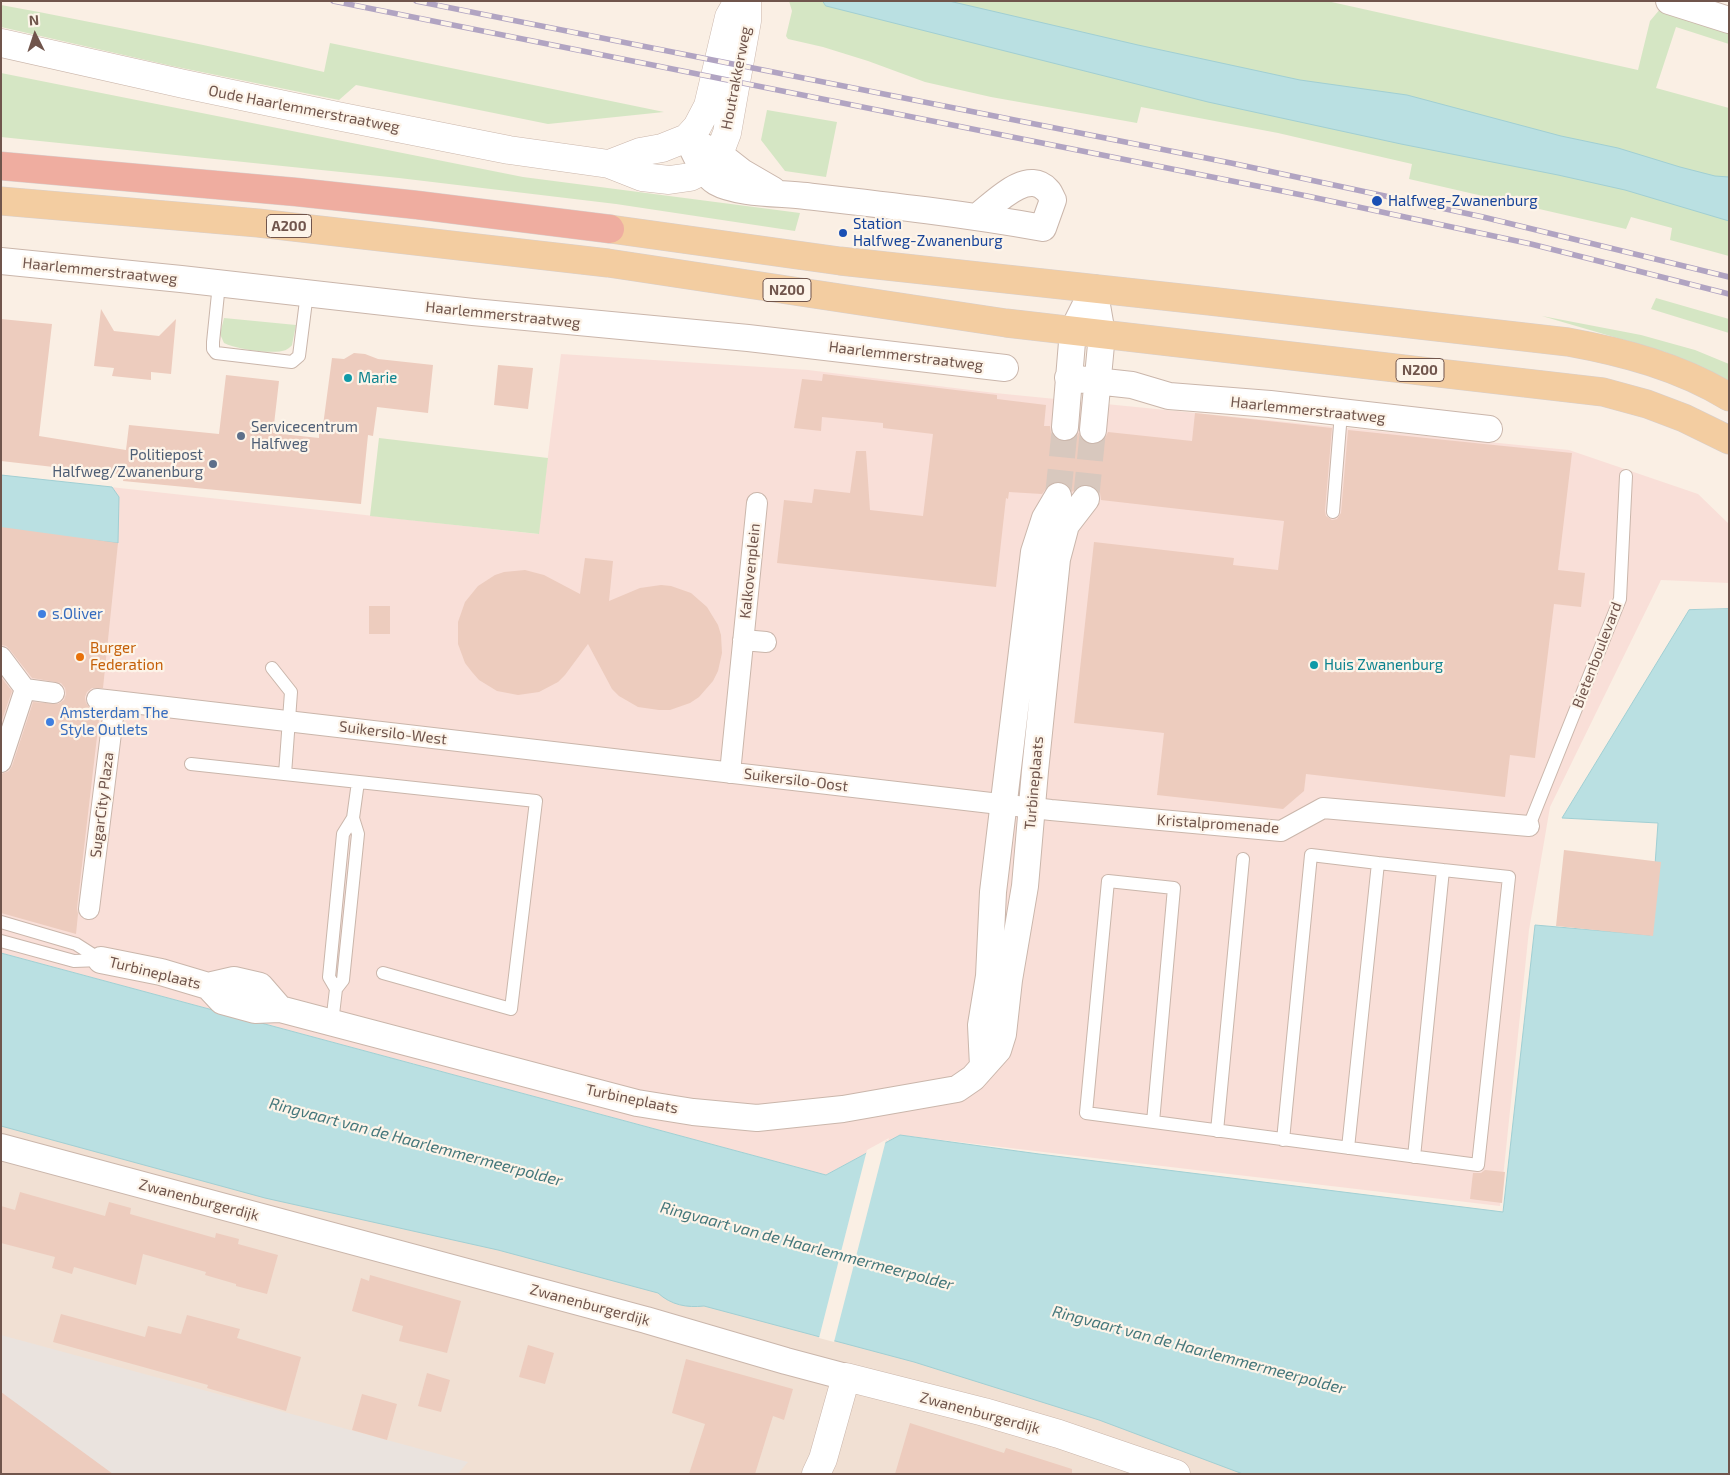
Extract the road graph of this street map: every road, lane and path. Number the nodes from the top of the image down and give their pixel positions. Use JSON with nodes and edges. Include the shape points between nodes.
{"nodes":[{"id":1,"x":737,"y":1,"type":"edge"},
{"id":2,"x":747,"y":1,"type":"edge"},
{"id":3,"x":1669,"y":1,"type":"edge"},
{"id":4,"x":1729,"y":20,"type":"edge"},
{"id":5,"x":1,"y":42,"type":"edge"},
{"id":6,"x":687,"y":138,"type":"junction"},
{"id":7,"x":712,"y":162,"type":"junction"},
{"id":8,"x":609,"y":164,"type":"junction"},
{"id":9,"x":1,"y":166,"type":"edge"},
{"id":10,"x":1,"y":201,"type":"edge"},
{"id":11,"x":978,"y":216,"type":"junction"},
{"id":12,"x":610,"y":230,"type":"joint"},
{"id":13,"x":514,"y":252,"type":"joint"},
{"id":14,"x":1,"y":261,"type":"edge"},
{"id":15,"x":219,"y":284,"type":"junction"},
{"id":16,"x":1094,"y":288,"type":"junction"},
{"id":17,"x":307,"y":294,"type":"junction"},
{"id":18,"x":1073,"y":330,"type":"junction"},
{"id":19,"x":1102,"y":334,"type":"junction"},
{"id":20,"x":1004,"y":368,"type":"dead end"},
{"id":21,"x":1068,"y":378,"type":"junction"},
{"id":22,"x":1098,"y":382,"type":"junction"},
{"id":23,"x":1729,"y":397,"type":"edge"},
{"id":24,"x":1341,"y":413,"type":"junction"},
{"id":25,"x":1065,"y":427,"type":"tunnel mouth"},
{"id":26,"x":1093,"y":430,"type":"tunnel mouth"},
{"id":27,"x":1489,"y":430,"type":"dead end"},
{"id":28,"x":1729,"y":440,"type":"edge"},
{"id":29,"x":1626,"y":476,"type":"dead end"},
{"id":30,"x":1058,"y":496,"type":"tunnel mouth"},
{"id":31,"x":1086,"y":499,"type":"tunnel mouth"},
{"id":32,"x":757,"y":503,"type":"dead end"},
{"id":33,"x":1333,"y":512,"type":"dead end"},
{"id":34,"x":743,"y":640,"type":"junction"},
{"id":35,"x":766,"y":642,"type":"dead end"},
{"id":36,"x":1,"y":657,"type":"edge"},
{"id":37,"x":272,"y":668,"type":"dead end"},
{"id":38,"x":25,"y":689,"type":"junction"},
{"id":39,"x":54,"y":693,"type":"dead end"},
{"id":40,"x":200,"y":710,"type":"joint"},
{"id":41,"x":290,"y":722,"type":"junction"},
{"id":42,"x":587,"y":756,"type":"joint"},
{"id":43,"x":1,"y":762,"type":"edge"},
{"id":44,"x":191,"y":764,"type":"dead end"},
{"id":45,"x":730,"y":773,"type":"junction"},
{"id":46,"x":285,"y":774,"type":"junction"},
{"id":47,"x":358,"y":782,"type":"junction"},
{"id":48,"x":1004,"y":804,"type":"junction"},
{"id":49,"x":1041,"y":808,"type":"junction"},
{"id":50,"x":1529,"y":826,"type":"joint"},
{"id":51,"x":1244,"y":859,"type":"dead end"},
{"id":52,"x":1378,"y":863,"type":"junction"},
{"id":53,"x":1443,"y":870,"type":"junction"},
{"id":54,"x":89,"y":909,"type":"dead end"},
{"id":55,"x":1,"y":922,"type":"edge"},
{"id":56,"x":1,"y":941,"type":"edge"},
{"id":57,"x":101,"y":960,"type":"junction"},
{"id":58,"x":383,"y":973,"type":"dead end"},
{"id":59,"x":332,"y":1023,"type":"junction"},
{"id":60,"x":983,"y":1066,"type":"junction"},
{"id":61,"x":1153,"y":1122,"type":"junction"},
{"id":62,"x":1217,"y":1130,"type":"junction"},
{"id":63,"x":1283,"y":1140,"type":"junction"},
{"id":64,"x":1,"y":1147,"type":"edge"},
{"id":65,"x":1348,"y":1148,"type":"junction"},
{"id":66,"x":1414,"y":1157,"type":"junction"},
{"id":67,"x":846,"y":1377,"type":"junction"},
{"id":68,"x":816,"y":1474,"type":"edge"},
{"id":69,"x":1176,"y":1474,"type":"edge"}],
"edges":[{"from":1,"to":6,"type":"street","name":"Houtrakkerweg","via":[[729,18],[708,106],[698,127]]},
{"from":2,"to":7,"type":"street","name":"Houtrakkerweg","via":[[747,21],[727,133]]},
{"from":3,"to":4,"type":"street"},
{"from":5,"to":8,"type":"street","name":"Oude Haarlemmerstraatweg","via":[[337,116],[509,150]]},
{"from":6,"to":7,"type":"street"},
{"from":6,"to":8,"type":"street","name":"Oude Haarlemmerstraatweg"},
{"from":7,"to":8,"type":"street","name":"Oude Haarlemmerstraatweg","via":[[690,177],[669,180],[642,177]]},
{"from":7,"to":11,"type":"street","via":[[742,172],[778,193]]},
{"from":9,"to":12,"type":"highway","number":"A200","via":[[296,192]]},
{"from":10,"to":13,"type":"main road","number":"A200","via":[[258,223]]},
{"from":11,"to":11,"type":"street","via":[[1014,188],[1025,184],[1036,182],[1047,189],[1053,200],[1044,228]]},
{"from":12,"to":16,"type":"main road","number":"N200","via":[[793,256]]},
{"from":13,"to":18,"type":"main road","number":"N200"},
{"from":14,"to":15,"type":"street","name":"Haarlemmerstraatweg"},
{"from":15,"to":17,"type":"street","name":"Haarlemmerstraatweg"},
{"from":15,"to":17,"type":"lane","via":[[213,349],[216,353],[292,362],[300,356]]},
{"from":16,"to":18,"type":"street"},
{"from":16,"to":19,"type":"street"},
{"from":16,"to":23,"type":"main road","number":"N200","via":[[1568,342],[1657,364],[1708,384]]},
{"from":17,"to":20,"type":"street","name":"Haarlemmerstraatweg","via":[[622,328],[748,338]]},
{"from":18,"to":19,"type":"main road","number":"N200"},
{"from":18,"to":21,"type":"street"},
{"from":19,"to":22,"type":"street"},
{"from":19,"to":28,"type":"main road","number":"N200","via":[[1603,392],[1647,404]]},
{"from":21,"to":22,"type":"street","name":"Haarlemmerstraatweg"},
{"from":21,"to":25,"type":"street"},
{"from":22,"to":24,"type":"street","name":"Haarlemmerstraatweg","via":[[1132,385],[1169,396]]},
{"from":22,"to":26,"type":"street"},
{"from":24,"to":27,"type":"street","name":"Haarlemmerstraatweg"},
{"from":24,"to":33,"type":"lane"},
{"from":29,"to":50,"type":"lane","name":"Bietenboulevard","via":[[1620,599]]},
{"from":30,"to":48,"type":"street","name":"Turbineplaats","via":[[1045,518],[1034,552]]},
{"from":31,"to":49,"type":"street","name":"Turbineplaats","via":[[1066,525],[1058,560]]},
{"from":32,"to":34,"type":"street","name":"Kalkovenplein"},
{"from":34,"to":35,"type":"street","name":"Kalkovenplein"},
{"from":34,"to":45,"type":"street","name":"Kalkovenplein"},
{"from":36,"to":38,"type":"street"},
{"from":37,"to":41,"type":"lane","via":[[291,692]]},
{"from":38,"to":39,"type":"street"},
{"from":38,"to":43,"type":"street"},
{"from":40,"to":41,"type":"street","name":"Suikersilo-West"},
{"from":40,"to":54,"type":"street","name":"SugarCity Plaza","via":[[106,700]]},
{"from":41,"to":42,"type":"street","name":"Suikersilo-West"},
{"from":41,"to":46,"type":"lane"},
{"from":42,"to":45,"type":"street","name":"Suikersilo-Oost"},
{"from":44,"to":46,"type":"lane"},
{"from":45,"to":48,"type":"street","name":"Suikersilo-Oost"},
{"from":46,"to":47,"type":"lane"},
{"from":47,"to":58,"type":"lane","via":[[536,801],[511,1009]]},
{"from":47,"to":59,"type":"lane","via":[[353,818],[344,834],[329,977],[336,988]]},
{"from":48,"to":49,"type":"street","name":"Suikersilo-Oost"},
{"from":48,"to":60,"type":"street","name":"Turbineplaats","via":[[989,976],[981,1025]]},
{"from":49,"to":50,"type":"street","name":"Kristalpromenade","via":[[1281,831],[1323,808]]},
{"from":49,"to":60,"type":"street","name":"Turbineplaats","via":[[1009,980],[1003,1034],[998,1050]]},
{"from":51,"to":62,"type":"lane"},
{"from":52,"to":53,"type":"lane"},
{"from":52,"to":63,"type":"lane","via":[[1311,855]]},
{"from":52,"to":65,"type":"lane"},
{"from":53,"to":66,"type":"lane"},
{"from":53,"to":66,"type":"lane","via":[[1509,877],[1478,1165]]},
{"from":55,"to":57,"type":"lane","via":[[76,944]]},
{"from":56,"to":57,"type":"lane","via":[[74,961]]},
{"from":57,"to":59,"type":"street","name":"Turbineplaats","via":[[208,986],[234,980],[260,986],[280,1009]]},
{"from":59,"to":60,"type":"street","name":"Turbineplaats","via":[[638,1103],[757,1118],[843,1109],[957,1089]]},
{"from":61,"to":61,"type":"lane","via":[[1086,1113],[1108,881],[1174,888]]},
{"from":61,"to":62,"type":"lane"},
{"from":62,"to":63,"type":"lane"},
{"from":63,"to":65,"type":"lane"},
{"from":64,"to":67,"type":"street","name":"Zwanenburgerdijk"},
{"from":65,"to":66,"type":"lane"},
{"from":67,"to":68,"type":"street"},
{"from":67,"to":69,"type":"street","name":"Zwanenburgerdijk","via":[[1059,1434]]}]}
